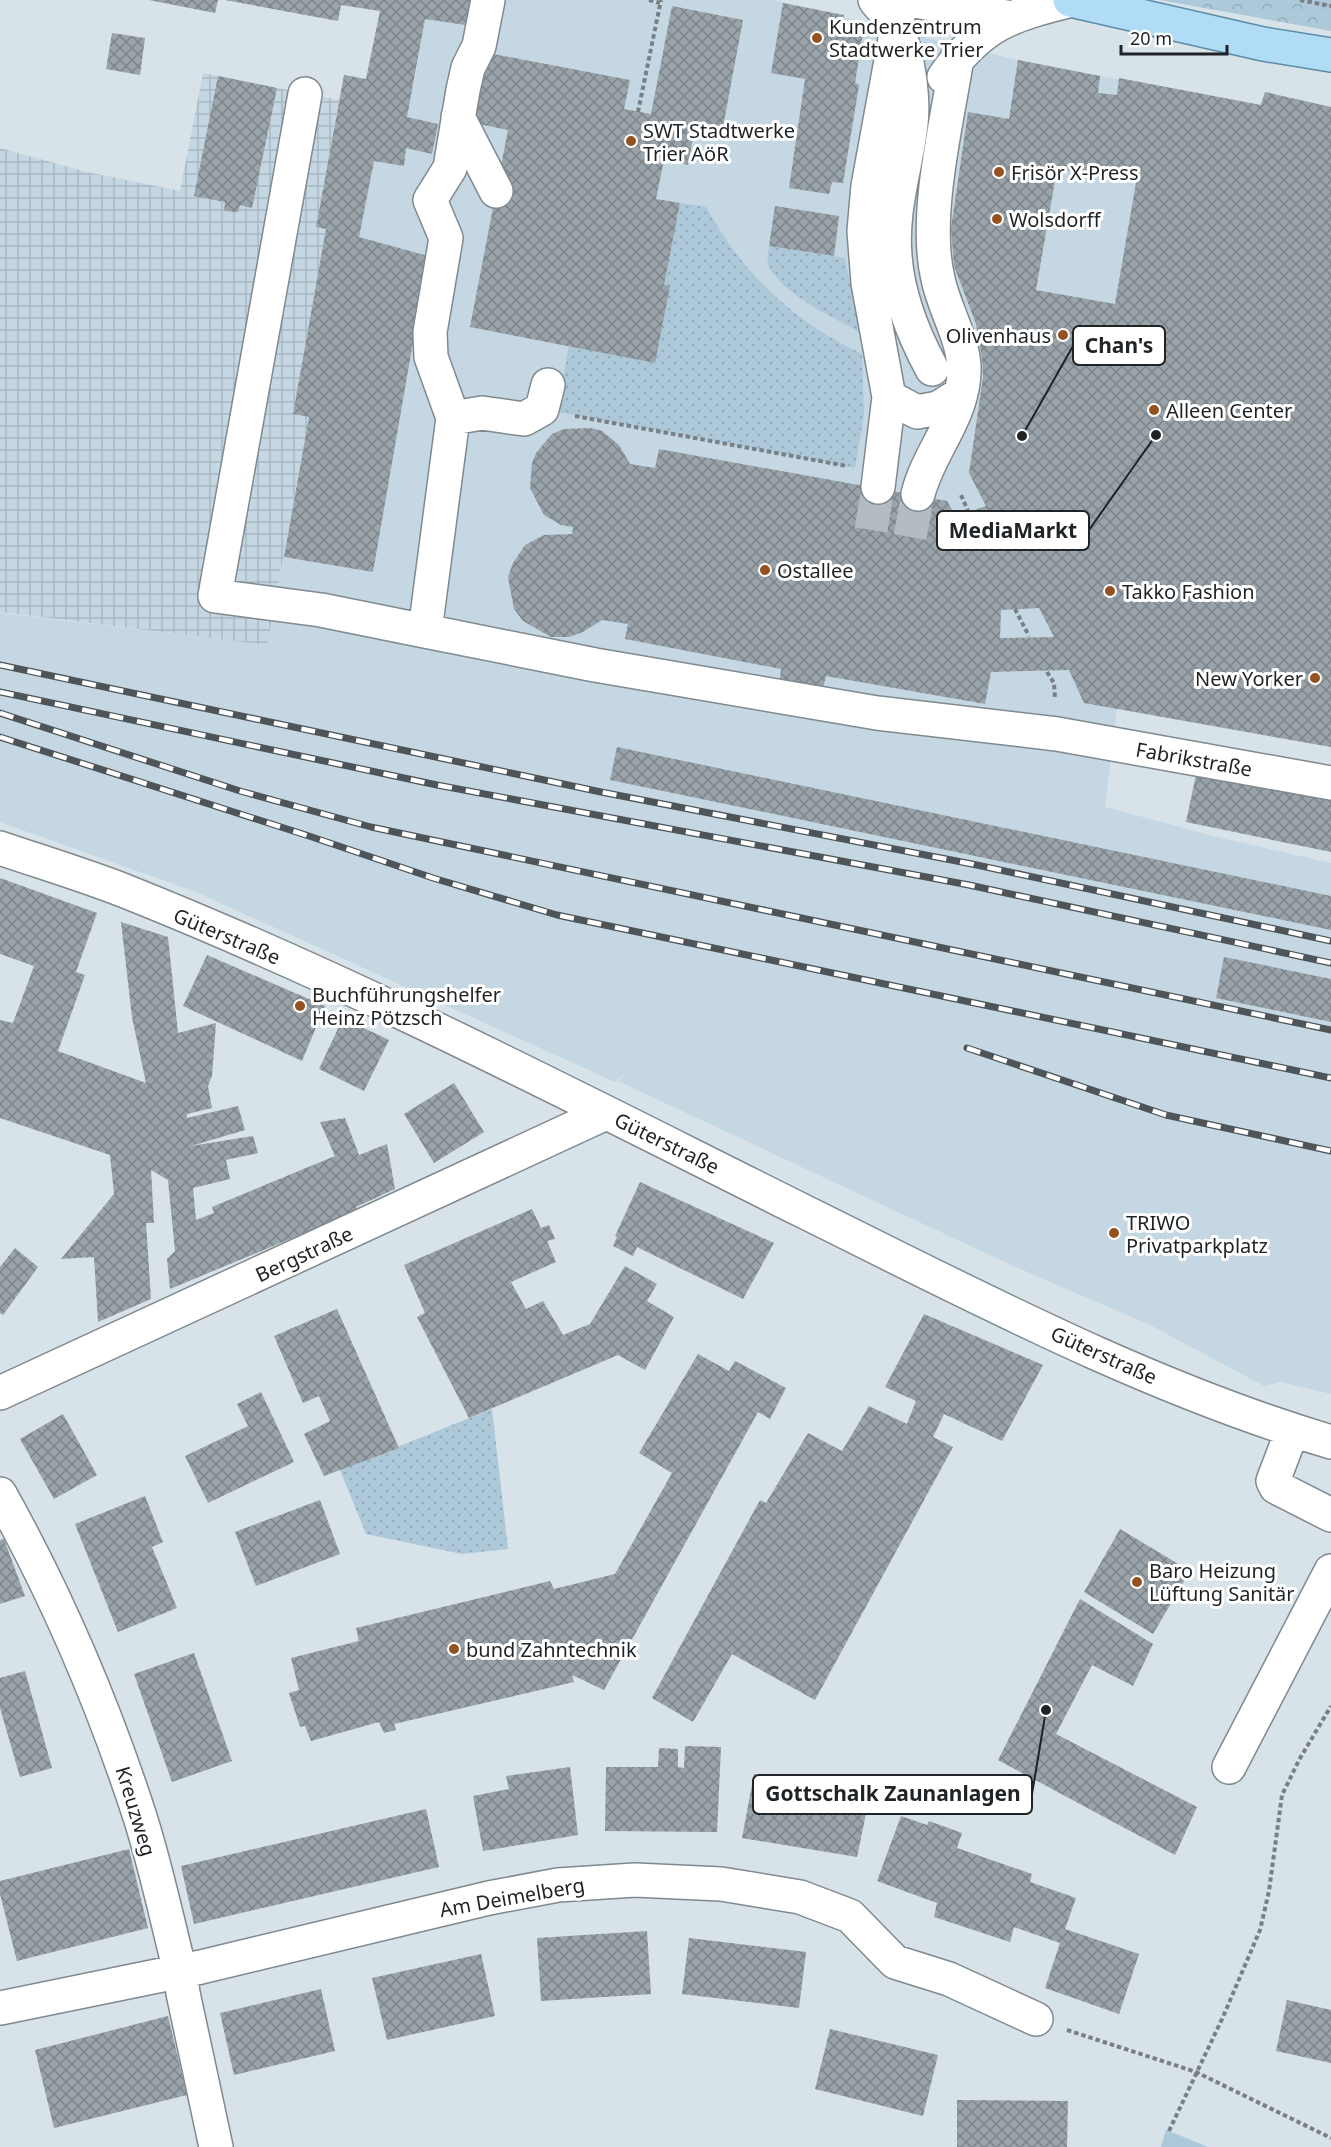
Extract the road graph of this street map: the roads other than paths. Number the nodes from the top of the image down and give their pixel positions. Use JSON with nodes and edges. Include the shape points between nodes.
{"nodes":[{"id":1,"x":488,"y":0,"type":"edge"},
{"id":2,"x":875,"y":0,"type":"edge"},
{"id":3,"x":1071,"y":0,"type":"edge"},
{"id":4,"x":901,"y":9,"type":"edge"},
{"id":5,"x":1012,"y":18,"type":"junction"},
{"id":6,"x":1331,"y":55,"type":"edge"},
{"id":7,"x":957,"y":58,"type":"junction"},
{"id":8,"x":305,"y":94,"type":"dead end"},
{"id":9,"x":458,"y":117,"type":"junction"},
{"id":10,"x":912,"y":122,"type":"junction"},
{"id":11,"x":496,"y":191,"type":"dead end"},
{"id":12,"x":932,"y":369,"type":"dead end"},
{"id":13,"x":959,"y":395,"type":"junction"},
{"id":14,"x":545,"y":397,"type":"road end"},
{"id":15,"x":889,"y":397,"type":"junction"},
{"id":16,"x":453,"y":418,"type":"junction"},
{"id":17,"x":879,"y":480,"type":"tunnel mouth"},
{"id":18,"x":918,"y":494,"type":"tunnel mouth"},
{"id":19,"x":425,"y":631,"type":"junction"},
{"id":20,"x":1331,"y":783,"type":"edge"},
{"id":21,"x":0,"y":848,"type":"edge"},
{"id":22,"x":606,"y":1113,"type":"junction"},
{"id":23,"x":0,"y":1393,"type":"edge"},
{"id":24,"x":1292,"y":1431,"type":"junction"},
{"id":25,"x":1331,"y":1442,"type":"edge"},
{"id":26,"x":0,"y":1494,"type":"edge"},
{"id":27,"x":1331,"y":1515,"type":"edge"},
{"id":28,"x":1331,"y":1571,"type":"edge"},
{"id":29,"x":1229,"y":1767,"type":"dead end"},
{"id":30,"x":180,"y":1971,"type":"junction"},
{"id":31,"x":0,"y":2008,"type":"edge"},
{"id":32,"x":1035,"y":2019,"type":"road end"},
{"id":33,"x":216,"y":2147,"type":"edge"}],
"edges":[{"from":1,"to":9,"type":"street"},
{"from":2,"to":4,"type":"street"},
{"from":3,"to":5,"type":"street"},
{"from":3,"to":6,"type":"main road","via":[[1263,44]]},
{"from":4,"to":5,"type":"street"},
{"from":4,"to":10,"type":"street"},
{"from":4,"to":15,"type":"street","via":[[875,140],[864,231],[868,283]]},
{"from":5,"to":7,"type":"street","via":[[987,29]]},
{"from":7,"to":10,"type":"street"},
{"from":7,"to":13,"type":"street","via":[[932,224],[938,279],[964,367]]},
{"from":8,"to":19,"type":"street","name":"Fabrikstraße","via":[[215,596],[321,610]]},
{"from":9,"to":11,"type":"street"},
{"from":9,"to":16,"type":"street","via":[[450,168],[430,200],[446,238],[430,332],[431,357]]},
{"from":10,"to":12,"type":"street","via":[[899,184],[895,257],[905,306]]},
{"from":13,"to":15,"type":"street","via":[[938,408],[917,412]]},
{"from":13,"to":18,"type":"street","via":[[949,429],[922,478]]},
{"from":14,"to":16,"type":"street","via":[[524,419],[482,413]]},
{"from":15,"to":17,"type":"street"},
{"from":16,"to":19,"type":"street"},
{"from":19,"to":20,"type":"street","name":"Fabrikstraße","via":[[877,713],[1056,734]]},
{"from":21,"to":22,"type":"street","name":"Güterstraße","via":[[122,890],[278,957]]},
{"from":22,"to":23,"type":"street","name":"Bergstraße"},
{"from":22,"to":24,"type":"street","name":"Güterstraße","via":[[1106,1357]]},
{"from":24,"to":25,"type":"street","name":"Güterstraße"},
{"from":24,"to":27,"type":"street","via":[[1273,1481],[1276,1487]]},
{"from":26,"to":30,"type":"street","name":"Kreuzweg","via":[[52,1594],[124,1771]]},
{"from":28,"to":29,"type":"street"},
{"from":30,"to":31,"type":"street","name":"Am Deimelberg"},
{"from":30,"to":32,"type":"street","name":"Am Deimelberg","via":[[558,1885],[635,1880],[722,1884],[800,1897],[850,1916],[895,1962],[949,1979]]},
{"from":30,"to":33,"type":"street","name":"Kreuzweg"}]}
